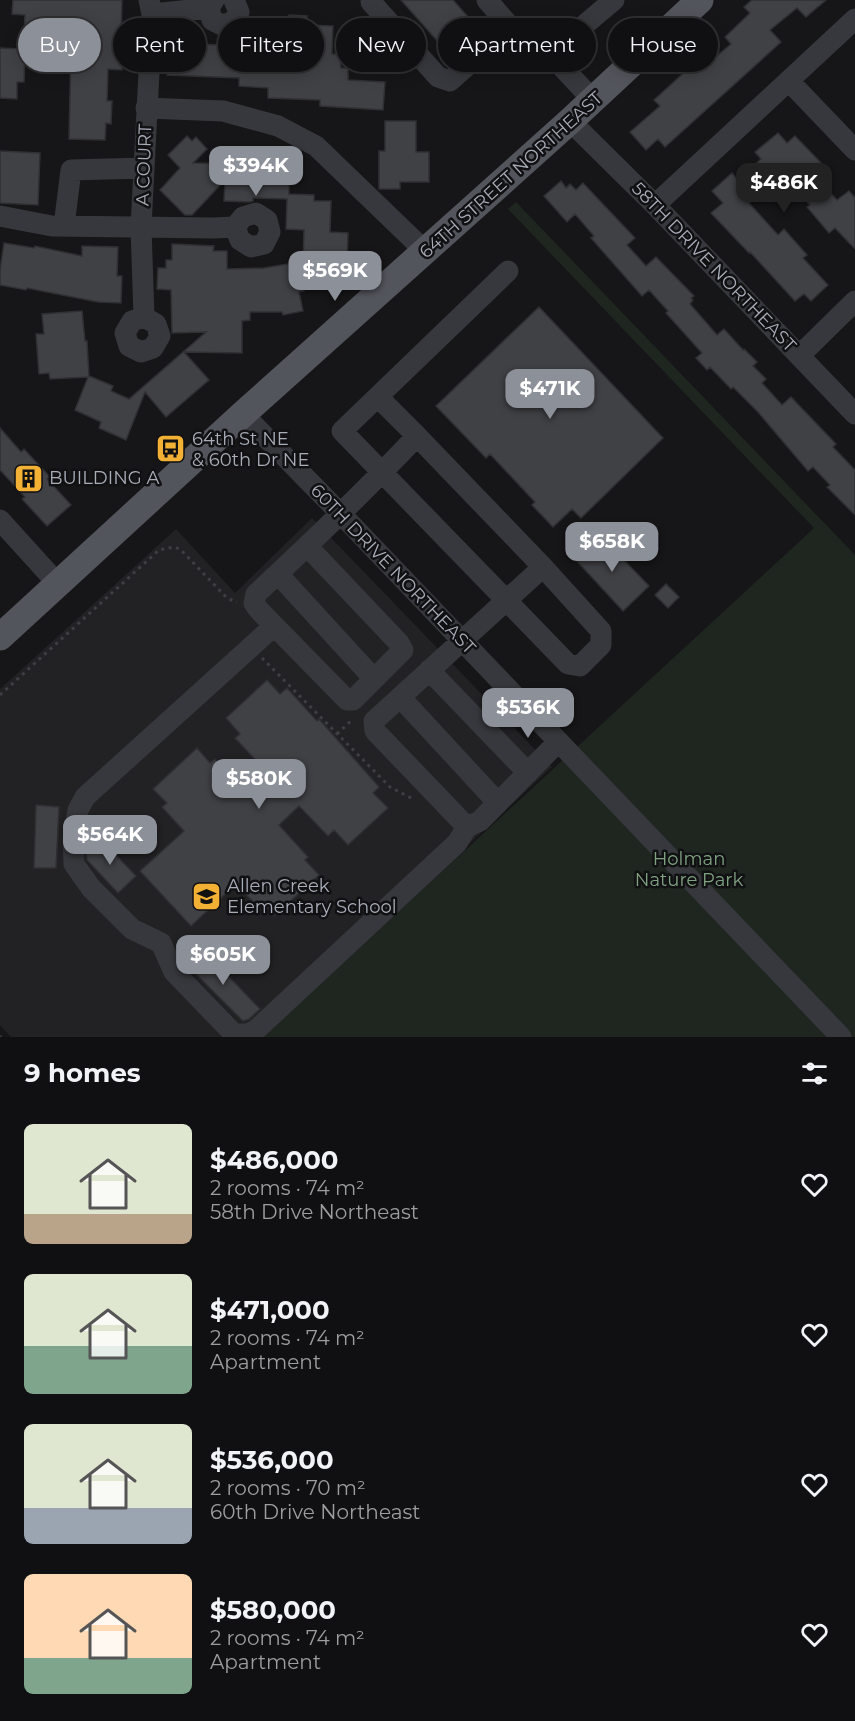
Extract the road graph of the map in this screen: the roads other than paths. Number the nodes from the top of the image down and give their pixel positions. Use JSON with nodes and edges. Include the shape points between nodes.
{"nodes":[{"id":1,"x":234,"y":0,"type":"edge"},
{"id":2,"x":487,"y":0,"type":"edge"},
{"id":3,"x":614,"y":0,"type":"edge"},
{"id":4,"x":700,"y":0,"type":"edge"},
{"id":5,"x":371,"y":2,"type":"dead end"},
{"id":6,"x":212,"y":4,"type":"edge"},
{"id":7,"x":150,"y":7,"type":"edge"},
{"id":8,"x":503,"y":18,"type":"edge"},
{"id":9,"x":593,"y":18,"type":"edge"},
{"id":10,"x":855,"y":19,"type":"edge"},
{"id":11,"x":460,"y":72,"type":"edge"},
{"id":12,"x":567,"y":72,"type":"edge"},
{"id":13,"x":789,"y":81,"type":"junction"},
{"id":14,"x":593,"y":100,"type":"junction"},
{"id":15,"x":146,"y":108,"type":"junction"},
{"id":16,"x":570,"y":121,"type":"junction"},
{"id":17,"x":855,"y":150,"type":"edge"},
{"id":18,"x":144,"y":168,"type":"junction"},
{"id":19,"x":655,"y":205,"type":"junction"},
{"id":20,"x":0,"y":216,"type":"edge"},
{"id":21,"x":64,"y":226,"type":"junction"},
{"id":22,"x":141,"y":226,"type":"junction"},
{"id":23,"x":235,"y":227,"type":"dead end"},
{"id":24,"x":426,"y":252,"type":"junction"},
{"id":25,"x":508,"y":271,"type":"dead end"},
{"id":26,"x":855,"y":301,"type":"edge"},
{"id":27,"x":144,"y":317,"type":"dead end"},
{"id":28,"x":800,"y":355,"type":"junction"},
{"id":29,"x":378,"y":397,"type":"junction"},
{"id":30,"x":243,"y":414,"type":"junction"},
{"id":31,"x":855,"y":414,"type":"edge"},
{"id":32,"x":417,"y":436,"type":"junction"},
{"id":33,"x":382,"y":473,"type":"junction"},
{"id":34,"x":342,"y":515,"type":"junction"},
{"id":35,"x":0,"y":520,"type":"edge"},
{"id":36,"x":307,"y":546,"type":"junction"},
{"id":37,"x":543,"y":567,"type":"junction"},
{"id":38,"x":278,"y":574,"type":"junction"},
{"id":39,"x":58,"y":584,"type":"junction"},
{"id":40,"x":506,"y":600,"type":"junction"},
{"id":41,"x":268,"y":632,"type":"junction"},
{"id":42,"x":0,"y":637,"type":"edge"},
{"id":43,"x":461,"y":641,"type":"junction"},
{"id":44,"x":429,"y":670,"type":"junction"},
{"id":45,"x":374,"y":679,"type":"junction"},
{"id":46,"x":400,"y":697,"type":"junction"},
{"id":47,"x":558,"y":742,"type":"junction"},
{"id":48,"x":528,"y":773,"type":"junction"},
{"id":49,"x":498,"y":803,"type":"junction"},
{"id":50,"x":466,"y":827,"type":"junction"},
{"id":51,"x":841,"y":1037,"type":"edge"}],
"edges":[{"from":1,"to":6,"type":"street","via":[[239,12],[233,22],[222,25],[212,20]]},
{"from":2,"to":8,"type":"street"},
{"from":3,"to":9,"type":"street"},
{"from":4,"to":14,"type":"main road","name":"64TH STREET NORTHEAST"},
{"from":5,"to":11,"type":"street","via":[[438,77],[450,81]]},
{"from":6,"to":7,"type":"street"},
{"from":7,"to":15,"type":"street","name":"A COURT"},
{"from":10,"to":13,"type":"street"},
{"from":12,"to":14,"type":"street"},
{"from":13,"to":17,"type":"street"},
{"from":13,"to":19,"type":"street"},
{"from":14,"to":16,"type":"main road","name":"64TH STREET NORTHEAST"},
{"from":15,"to":18,"type":"street","name":"A COURT"},
{"from":15,"to":24,"type":"street","via":[[223,111],[278,126],[316,146]]},
{"from":16,"to":19,"type":"street","name":"58TH DRIVE NORTHEAST"},
{"from":16,"to":24,"type":"main road","name":"64TH STREET NORTHEAST"},
{"from":18,"to":21,"type":"street","via":[[70,170]]},
{"from":18,"to":22,"type":"street","name":"A COURT"},
{"from":19,"to":28,"type":"street","name":"58TH DRIVE NORTHEAST"},
{"from":20,"to":21,"type":"street"},
{"from":21,"to":22,"type":"street"},
{"from":22,"to":23,"type":"street"},
{"from":22,"to":27,"type":"street","name":"A COURT"},
{"from":24,"to":30,"type":"main road","name":"64TH STREET NORTHEAST"},
{"from":25,"to":29,"type":"street"},
{"from":26,"to":28,"type":"street"},
{"from":28,"to":31,"type":"street","name":"58TH DRIVE NORTHEAST"},
{"from":29,"to":32,"type":"street"},
{"from":29,"to":33,"type":"street","via":[[342,431]]},
{"from":30,"to":34,"type":"street","name":"60TH DRIVE NORTHEAST"},
{"from":30,"to":39,"type":"main road","name":"64TH STREET NORTHEAST"},
{"from":32,"to":33,"type":"street"},
{"from":32,"to":37,"type":"street"},
{"from":33,"to":34,"type":"street"},
{"from":33,"to":40,"type":"street"},
{"from":34,"to":36,"type":"street"},
{"from":34,"to":43,"type":"street","name":"60TH DRIVE NORTHEAST"},
{"from":35,"to":39,"type":"street"},
{"from":36,"to":38,"type":"street"},
{"from":36,"to":45,"type":"street","via":[[403,650]]},
{"from":37,"to":40,"type":"street"},
{"from":37,"to":40,"type":"street","via":[[601,631],[601,645],[580,666],[568,664]]},
{"from":38,"to":41,"type":"street","via":[[247,605]]},
{"from":38,"to":45,"type":"street"},
{"from":39,"to":42,"type":"main road","name":"64TH STREET NORTHEAST"},
{"from":40,"to":43,"type":"street"},
{"from":41,"to":45,"type":"street","via":[[347,700],[353,700]]},
{"from":41,"to":50,"type":"street","via":[[85,797],[78,810],[73,840],[74,864],[91,888],[132,929],[161,943],[174,972],[234,1034],[256,1030],[457,843]]},
{"from":43,"to":44,"type":"street"},
{"from":43,"to":47,"type":"street","name":"60TH DRIVE NORTHEAST"},
{"from":44,"to":46,"type":"street"},
{"from":44,"to":48,"type":"street"},
{"from":46,"to":49,"type":"street"},
{"from":46,"to":50,"type":"street","via":[[374,721],[375,731]]},
{"from":47,"to":48,"type":"street"},
{"from":47,"to":51,"type":"street","name":"60TH DRIVE NORTHEAST"},
{"from":48,"to":49,"type":"street"},
{"from":49,"to":50,"type":"street","via":[[480,821]]}]}
